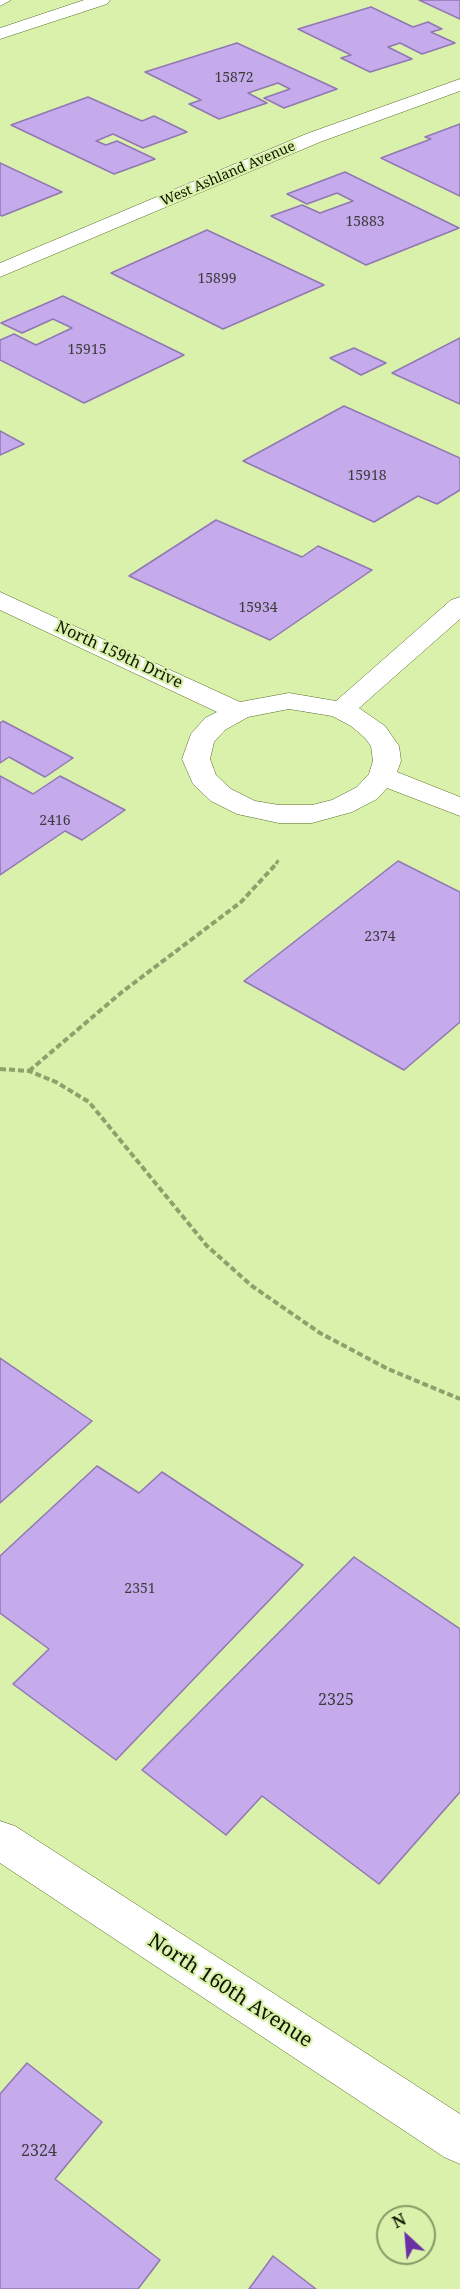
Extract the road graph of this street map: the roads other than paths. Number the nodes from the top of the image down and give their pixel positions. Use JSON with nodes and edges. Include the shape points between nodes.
{"nodes":[{"id":1,"x":101,"y":0,"type":"edge"},
{"id":2,"x":0,"y":34,"type":"edge"},
{"id":3,"x":460,"y":85,"type":"edge"},
{"id":4,"x":0,"y":271,"type":"edge"},
{"id":5,"x":0,"y":600,"type":"edge"},
{"id":6,"x":460,"y":605,"type":"edge"},
{"id":7,"x":341,"y":710,"type":"junction"},
{"id":8,"x":238,"y":711,"type":"junction"},
{"id":9,"x":382,"y":776,"type":"junction"},
{"id":10,"x":460,"y":807,"type":"edge"},
{"id":11,"x":0,"y":1840,"type":"edge"},
{"id":12,"x":460,"y":2141,"type":"edge"}],
"edges":[{"from":1,"to":2,"type":"street"},
{"from":3,"to":4,"type":"street","name":"West Ashland Avenue","via":[[314,138]]},
{"from":5,"to":8,"type":"street","name":"North 159th Drive"},
{"from":6,"to":7,"type":"street"},
{"from":7,"to":8,"type":"street","via":[[289,701]]},
{"from":7,"to":9,"type":"street","via":[[361,720],[384,746],[387,761]]},
{"from":8,"to":9,"type":"street","via":[[214,724],[201,740],[196,759],[203,778],[238,804],[279,814],[312,814],[342,806],[367,793]]},
{"from":9,"to":10,"type":"street"},
{"from":11,"to":12,"type":"street","name":"North 160th Avenue"}]}
